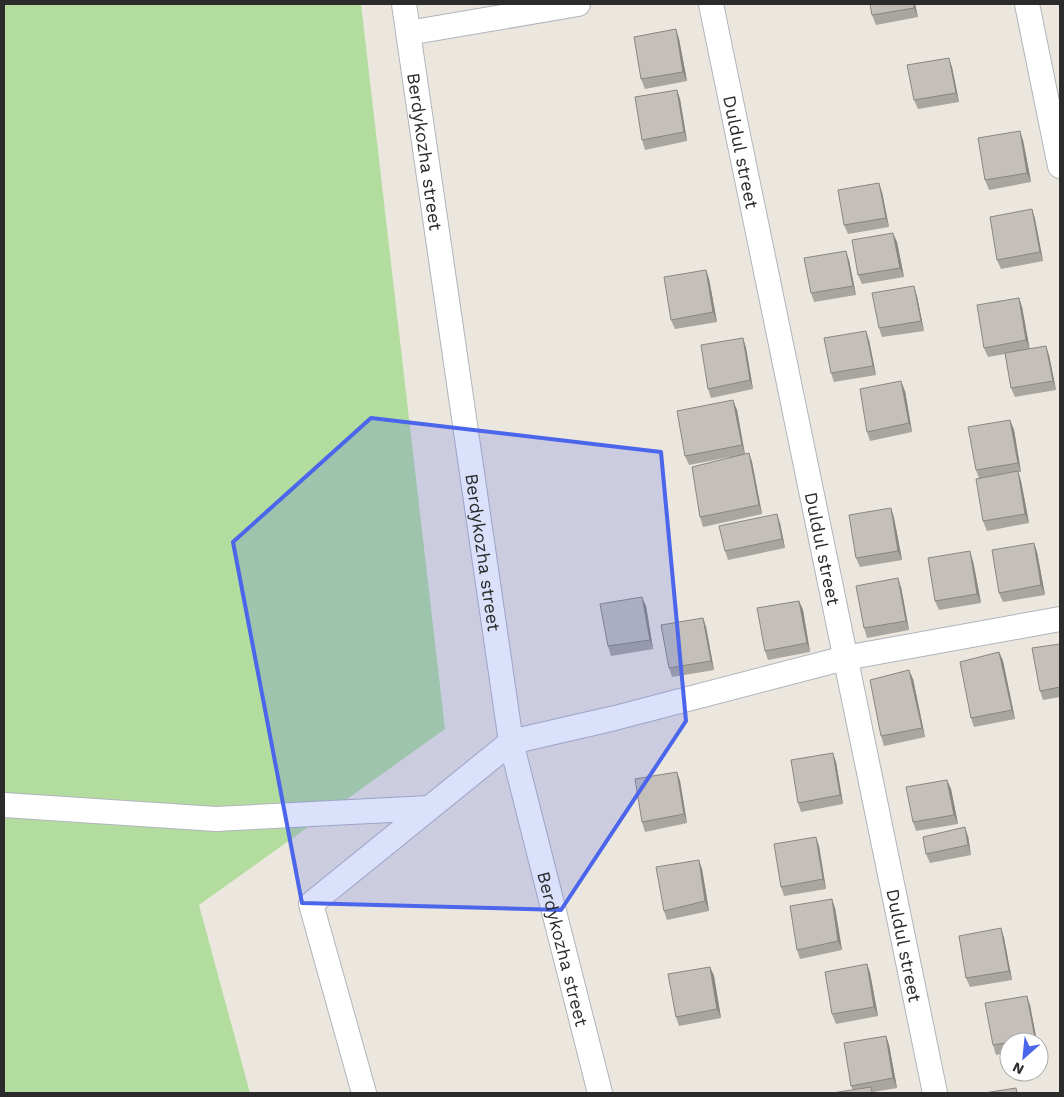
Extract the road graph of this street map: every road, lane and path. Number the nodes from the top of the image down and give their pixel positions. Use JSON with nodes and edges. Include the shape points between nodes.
{"nodes":[{"id":1,"x":404,"y":4,"type":"edge"},
{"id":2,"x":578,"y":4,"type":"edge"},
{"id":3,"x":711,"y":4,"type":"edge"},
{"id":4,"x":1027,"y":4,"type":"edge"},
{"id":5,"x":408,"y":33,"type":"junction"},
{"id":6,"x":1060,"y":166,"type":"edge"},
{"id":7,"x":1060,"y":619,"type":"edge"},
{"id":8,"x":845,"y":658,"type":"junction"},
{"id":9,"x":511,"y":742,"type":"junction"},
{"id":10,"x":4,"y":806,"type":"edge"},
{"id":11,"x":429,"y":808,"type":"junction"},
{"id":12,"x":364,"y":1093,"type":"edge"},
{"id":13,"x":600,"y":1093,"type":"edge"},
{"id":14,"x":935,"y":1093,"type":"edge"}],
"edges":[{"from":1,"to":5,"type":"street","name":"Berdykozha street"},
{"from":2,"to":5,"type":"street"},
{"from":3,"to":8,"type":"street","name":"Duldul street"},
{"from":4,"to":6,"type":"street"},
{"from":5,"to":9,"type":"street","name":"Berdykozha street"},
{"from":7,"to":8,"type":"street"},
{"from":8,"to":9,"type":"street"},
{"from":8,"to":14,"type":"street","name":"Duldul street"},
{"from":9,"to":11,"type":"street"},
{"from":9,"to":13,"type":"street","name":"Berdykozha street"},
{"from":10,"to":11,"type":"street","via":[[216,819]]},
{"from":11,"to":12,"type":"street","via":[[311,904]]}]}
